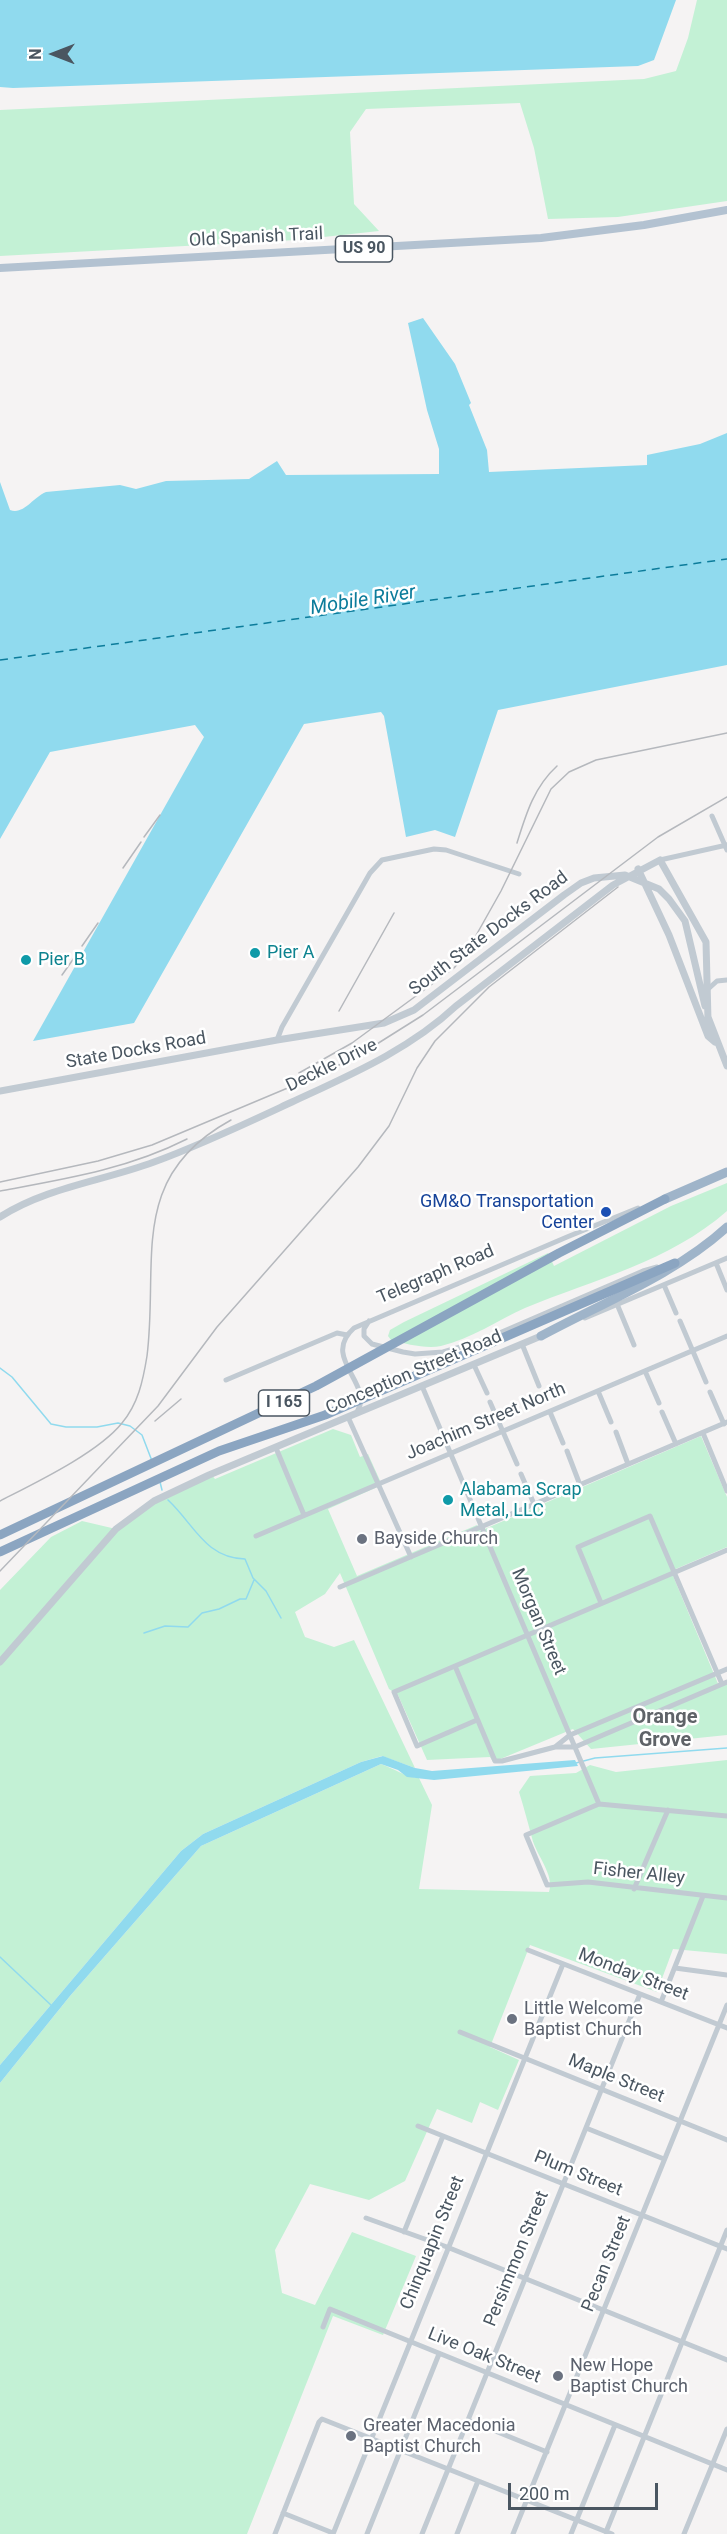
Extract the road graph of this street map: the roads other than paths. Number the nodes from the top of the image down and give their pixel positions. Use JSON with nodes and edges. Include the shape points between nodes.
{"nodes":[{"id":1,"x":727,"y":210,"type":"edge"},
{"id":2,"x":0,"y":268,"type":"edge"},
{"id":3,"x":712,"y":816,"type":"dead end"},
{"id":4,"x":726,"y":847,"type":"edge"},
{"id":5,"x":660,"y":860,"type":"junction"},
{"id":6,"x":638,"y":869,"type":"junction"},
{"id":7,"x":519,"y":874,"type":"dead end"},
{"id":8,"x":727,"y":980,"type":"edge"},
{"id":9,"x":707,"y":990,"type":"junction"},
{"id":10,"x":708,"y":1020,"type":"junction"},
{"id":11,"x":278,"y":1040,"type":"junction"},
{"id":12,"x":717,"y":1044,"type":"junction"},
{"id":13,"x":727,"y":1066,"type":"edge"},
{"id":14,"x":0,"y":1091,"type":"edge"},
{"id":15,"x":727,"y":1172,"type":"edge"},
{"id":16,"x":665,"y":1199,"type":"junction"},
{"id":17,"x":0,"y":1217,"type":"edge"},
{"id":18,"x":727,"y":1227,"type":"edge"},
{"id":19,"x":727,"y":1258,"type":"edge"},
{"id":20,"x":675,"y":1263,"type":"junction"},
{"id":21,"x":716,"y":1263,"type":"junction"},
{"id":22,"x":664,"y":1285,"type":"junction"},
{"id":23,"x":727,"y":1290,"type":"edge"},
{"id":24,"x":617,"y":1305,"type":"junction"},
{"id":25,"x":676,"y":1313,"type":"dead end"},
{"id":26,"x":370,"y":1320,"type":"junction"},
{"id":27,"x":680,"y":1321,"type":"dead end"},
{"id":28,"x":347,"y":1335,"type":"junction"},
{"id":29,"x":727,"y":1335,"type":"edge"},
{"id":30,"x":541,"y":1336,"type":"junction"},
{"id":31,"x":522,"y":1344,"type":"junction"},
{"id":32,"x":634,"y":1345,"type":"dead end"},
{"id":33,"x":692,"y":1350,"type":"junction"},
{"id":34,"x":474,"y":1365,"type":"junction"},
{"id":35,"x":645,"y":1371,"type":"junction"},
{"id":36,"x":226,"y":1380,"type":"dead end"},
{"id":37,"x":706,"y":1382,"type":"dead end"},
{"id":38,"x":422,"y":1386,"type":"junction"},
{"id":39,"x":539,"y":1386,"type":"dead end"},
{"id":40,"x":598,"y":1391,"type":"junction"},
{"id":41,"x":359,"y":1392,"type":"junction"},
{"id":42,"x":710,"y":1392,"type":"dead end"},
{"id":43,"x":487,"y":1394,"type":"dead end"},
{"id":44,"x":389,"y":1400,"type":"junction"},
{"id":45,"x":490,"y":1402,"type":"dead end"},
{"id":46,"x":659,"y":1403,"type":"dead end"},
{"id":47,"x":550,"y":1412,"type":"junction"},
{"id":48,"x":662,"y":1412,"type":"dead end"},
{"id":49,"x":356,"y":1414,"type":"junction"},
{"id":50,"x":348,"y":1417,"type":"junction"},
{"id":51,"x":611,"y":1422,"type":"dead end"},
{"id":52,"x":726,"y":1423,"type":"edge"},
{"id":53,"x":503,"y":1431,"type":"junction"},
{"id":54,"x":616,"y":1432,"type":"dead end"},
{"id":55,"x":703,"y":1433,"type":"junction"},
{"id":56,"x":563,"y":1443,"type":"dead end"},
{"id":57,"x":676,"y":1444,"type":"junction"},
{"id":58,"x":276,"y":1448,"type":"junction"},
{"id":59,"x":567,"y":1451,"type":"dead end"},
{"id":60,"x":451,"y":1453,"type":"junction"},
{"id":61,"x":517,"y":1464,"type":"dead end"},
{"id":62,"x":628,"y":1464,"type":"junction"},
{"id":63,"x":521,"y":1474,"type":"dead end"},
{"id":64,"x":378,"y":1484,"type":"junction"},
{"id":65,"x":580,"y":1485,"type":"junction"},
{"id":66,"x":727,"y":1491,"type":"edge"},
{"id":67,"x":534,"y":1504,"type":"junction"},
{"id":68,"x":304,"y":1515,"type":"junction"},
{"id":69,"x":482,"y":1527,"type":"junction"},
{"id":70,"x":0,"y":1535,"type":"edge"},
{"id":71,"x":256,"y":1536,"type":"dead end"},
{"id":72,"x":727,"y":1550,"type":"edge"},
{"id":73,"x":0,"y":1552,"type":"edge"},
{"id":74,"x":411,"y":1557,"type":"junction"},
{"id":75,"x":675,"y":1572,"type":"junction"},
{"id":76,"x":340,"y":1587,"type":"dead end"},
{"id":77,"x":601,"y":1603,"type":"junction"},
{"id":78,"x":527,"y":1635,"type":"junction"},
{"id":79,"x":0,"y":1662,"type":"edge"},
{"id":80,"x":455,"y":1666,"type":"junction"},
{"id":81,"x":727,"y":1669,"type":"edge"},
{"id":82,"x":717,"y":1673,"type":"junction"},
{"id":83,"x":724,"y":1683,"type":"edge"},
{"id":84,"x":477,"y":1720,"type":"junction"},
{"id":85,"x":570,"y":1735,"type":"junction"},
{"id":86,"x":555,"y":1747,"type":"junction"},
{"id":87,"x":575,"y":1747,"type":"junction"},
{"id":88,"x":599,"y":1804,"type":"junction"},
{"id":89,"x":668,"y":1810,"type":"junction"},
{"id":90,"x":727,"y":1816,"type":"edge"},
{"id":91,"x":634,"y":1889,"type":"junction"},
{"id":92,"x":703,"y":1896,"type":"junction"},
{"id":93,"x":727,"y":1898,"type":"edge"},
{"id":94,"x":528,"y":1950,"type":"dead end"},
{"id":95,"x":563,"y":1964,"type":"junction"},
{"id":96,"x":675,"y":1968,"type":"junction"},
{"id":97,"x":727,"y":1975,"type":"edge"},
{"id":98,"x":640,"y":1994,"type":"junction"},
{"id":99,"x":661,"y":2002,"type":"junction"},
{"id":100,"x":727,"y":2005,"type":"edge"},
{"id":101,"x":719,"y":2025,"type":"junction"},
{"id":102,"x":727,"y":2028,"type":"edge"},
{"id":103,"x":460,"y":2032,"type":"dead end"},
{"id":104,"x":524,"y":2058,"type":"junction"},
{"id":105,"x":602,"y":2089,"type":"junction"},
{"id":106,"x":681,"y":2121,"type":"junction"},
{"id":107,"x":418,"y":2126,"type":"dead end"},
{"id":108,"x":586,"y":2128,"type":"junction"},
{"id":109,"x":443,"y":2136,"type":"junction"},
{"id":110,"x":727,"y":2140,"type":"edge"},
{"id":111,"x":485,"y":2153,"type":"junction"},
{"id":112,"x":664,"y":2158,"type":"junction"},
{"id":113,"x":564,"y":2184,"type":"junction"},
{"id":114,"x":643,"y":2216,"type":"junction"},
{"id":115,"x":366,"y":2218,"type":"dead end"},
{"id":116,"x":727,"y":2230,"type":"edge"},
{"id":117,"x":404,"y":2232,"type":"junction"},
{"id":118,"x":447,"y":2247,"type":"junction"},
{"id":119,"x":720,"y":2247,"type":"junction"},
{"id":120,"x":727,"y":2249,"type":"edge"},
{"id":121,"x":525,"y":2279,"type":"junction"},
{"id":122,"x":604,"y":2311,"type":"junction"},
{"id":123,"x":323,"y":2327,"type":"dead end"},
{"id":124,"x":682,"y":2341,"type":"junction"},
{"id":125,"x":409,"y":2342,"type":"junction"},
{"id":126,"x":440,"y":2354,"type":"junction"},
{"id":127,"x":727,"y":2360,"type":"edge"},
{"id":128,"x":487,"y":2374,"type":"junction"},
{"id":129,"x":566,"y":2406,"type":"junction"},
{"id":130,"x":468,"y":2420,"type":"junction"},
{"id":131,"x":615,"y":2425,"type":"junction"},
{"id":132,"x":727,"y":2429,"type":"edge"},
{"id":133,"x":371,"y":2437,"type":"junction"},
{"id":134,"x":644,"y":2437,"type":"junction"},
{"id":135,"x":401,"y":2450,"type":"junction"},
{"id":136,"x":547,"y":2452,"type":"junction"},
{"id":137,"x":713,"y":2464,"type":"junction"},
{"id":138,"x":449,"y":2469,"type":"junction"},
{"id":139,"x":727,"y":2470,"type":"edge"},
{"id":140,"x":478,"y":2481,"type":"junction"},
{"id":141,"x":528,"y":2500,"type":"junction"},
{"id":142,"x":283,"y":2513,"type":"junction"},
{"id":143,"x":577,"y":2520,"type":"junction"},
{"id":144,"x":608,"y":2533,"type":"edge"},
{"id":145,"x":275,"y":2534,"type":"edge"},
{"id":146,"x":333,"y":2534,"type":"edge"},
{"id":147,"x":367,"y":2534,"type":"edge"},
{"id":148,"x":422,"y":2534,"type":"edge"},
{"id":149,"x":457,"y":2534,"type":"edge"},
{"id":150,"x":513,"y":2534,"type":"edge"},
{"id":151,"x":571,"y":2534,"type":"edge"},
{"id":152,"x":684,"y":2534,"type":"edge"}],
"edges":[{"from":1,"to":2,"type":"main road","name":"Old Spanish Trail","number":"US 90","via":[[541,238]]},
{"from":3,"to":4,"type":"street"},
{"from":4,"to":5,"type":"street"},
{"from":5,"to":6,"type":"street","name":"Deckle Drive"},
{"from":5,"to":9,"type":"street","via":[[706,942]]},
{"from":6,"to":12,"type":"street","via":[[669,935],[708,1036]]},
{"from":6,"to":17,"type":"street","name":"Deckle Drive","via":[[576,912],[406,1046],[272,1112],[154,1162],[48,1193]]},
{"from":7,"to":11,"type":"street","via":[[446,850],[382,860],[370,873]]},
{"from":8,"to":9,"type":"street","via":[[717,981]]},
{"from":9,"to":10,"type":"street"},
{"from":10,"to":11,"type":"street","name":"South State Docks Road","via":[[685,921],[658,889],[625,875],[581,883],[414,1010],[384,1023]]},
{"from":10,"to":12,"type":"street"},
{"from":11,"to":14,"type":"street","name":"State Docks Road"},
{"from":12,"to":13,"type":"street"},
{"from":15,"to":16,"type":"highway","name":"Telegraph Road"},
{"from":16,"to":26,"type":"street","name":"Telegraph Road","via":[[610,1218]]},
{"from":16,"to":70,"type":"highway","number":"I 165","via":[[559,1252],[306,1392]]},
{"from":18,"to":20,"type":"highway"},
{"from":19,"to":21,"type":"street","name":"Conception Street Road"},
{"from":20,"to":26,"type":"street","via":[[643,1271],[480,1341],[442,1352],[415,1354],[372,1344],[364,1332]]},
{"from":20,"to":30,"type":"highway","via":[[643,1284]]},
{"from":20,"to":73,"type":"highway","number":"I 165","via":[[325,1415],[219,1451]]},
{"from":21,"to":22,"type":"street","name":"Conception Street Road"},
{"from":21,"to":23,"type":"street"},
{"from":22,"to":24,"type":"street","name":"Conception Street Road"},
{"from":22,"to":25,"type":"street"},
{"from":24,"to":30,"type":"street","name":"Conception Street Road"},
{"from":24,"to":32,"type":"street"},
{"from":26,"to":28,"type":"street","name":"Telegraph Road"},
{"from":27,"to":33,"type":"street"},
{"from":28,"to":36,"type":"street","name":"Telegraph Road","via":[[337,1333]]},
{"from":28,"to":41,"type":"street","via":[[342,1353]]},
{"from":29,"to":33,"type":"street","name":"Joachim Street North"},
{"from":30,"to":31,"type":"street","name":"Conception Street Road"},
{"from":31,"to":34,"type":"street","name":"Conception Street Road"},
{"from":31,"to":39,"type":"street"},
{"from":33,"to":35,"type":"street","name":"Joachim Street North"},
{"from":33,"to":37,"type":"street"},
{"from":34,"to":38,"type":"street","name":"Conception Street Road"},
{"from":34,"to":43,"type":"street"},
{"from":35,"to":40,"type":"street","name":"Joachim Street North"},
{"from":35,"to":46,"type":"street"},
{"from":38,"to":44,"type":"street","name":"Conception Street Road"},
{"from":38,"to":60,"type":"street","name":"Morgan Street"},
{"from":40,"to":47,"type":"street","name":"Joachim Street North"},
{"from":40,"to":51,"type":"street"},
{"from":41,"to":44,"type":"street","via":[[370,1400]]},
{"from":41,"to":49,"type":"street","via":[[361,1404]]},
{"from":42,"to":52,"type":"street"},
{"from":44,"to":49,"type":"street","name":"Conception Street Road"},
{"from":45,"to":53,"type":"street"},
{"from":47,"to":53,"type":"street","name":"Joachim Street North"},
{"from":47,"to":56,"type":"street"},
{"from":48,"to":57,"type":"street"},
{"from":49,"to":50,"type":"street","name":"Conception Street Road"},
{"from":50,"to":58,"type":"street","name":"Conception Street Road"},
{"from":50,"to":64,"type":"street"},
{"from":52,"to":55,"type":"street"},
{"from":53,"to":60,"type":"street","name":"Joachim Street North"},
{"from":53,"to":61,"type":"street"},
{"from":54,"to":62,"type":"street"},
{"from":55,"to":57,"type":"street"},
{"from":55,"to":66,"type":"street"},
{"from":57,"to":62,"type":"street"},
{"from":58,"to":68,"type":"street"},
{"from":58,"to":79,"type":"street","name":"Conception Street Road","via":[[154,1501],[116,1529]]},
{"from":59,"to":65,"type":"street"},
{"from":60,"to":64,"type":"street","name":"Joachim Street North"},
{"from":60,"to":69,"type":"street","name":"Morgan Street"},
{"from":62,"to":65,"type":"street"},
{"from":63,"to":67,"type":"street"},
{"from":64,"to":68,"type":"street","name":"Joachim Street North"},
{"from":64,"to":74,"type":"street"},
{"from":65,"to":67,"type":"street"},
{"from":67,"to":69,"type":"street"},
{"from":68,"to":71,"type":"street","name":"Joachim Street North"},
{"from":69,"to":74,"type":"street"},
{"from":69,"to":78,"type":"street","name":"Morgan Street"},
{"from":72,"to":75,"type":"street"},
{"from":74,"to":76,"type":"street"},
{"from":75,"to":77,"type":"street"},
{"from":75,"to":77,"type":"street","via":[[650,1516],[578,1547]]},
{"from":75,"to":82,"type":"street"},
{"from":77,"to":78,"type":"street"},
{"from":78,"to":80,"type":"street"},
{"from":78,"to":85,"type":"street","name":"Morgan Street"},
{"from":80,"to":84,"type":"street"},
{"from":80,"to":84,"type":"street","via":[[394,1692],[417,1746]]},
{"from":81,"to":82,"type":"street"},
{"from":82,"to":83,"type":"street"},
{"from":82,"to":85,"type":"street"},
{"from":83,"to":87,"type":"street"},
{"from":84,"to":86,"type":"street","via":[[495,1761]]},
{"from":85,"to":86,"type":"street"},
{"from":85,"to":87,"type":"street","name":"Morgan Street"},
{"from":86,"to":87,"type":"street"},
{"from":87,"to":88,"type":"street","name":"Morgan Street"},
{"from":88,"to":89,"type":"street"},
{"from":88,"to":91,"type":"street","name":"Fisher Alley","via":[[526,1835],[547,1884],[588,1882]]},
{"from":89,"to":90,"type":"street"},
{"from":89,"to":91,"type":"street"},
{"from":91,"to":92,"type":"street","name":"Fisher Alley"},
{"from":92,"to":93,"type":"street","name":"Fisher Alley"},
{"from":92,"to":96,"type":"street"},
{"from":94,"to":95,"type":"street","name":"Monday Street"},
{"from":95,"to":98,"type":"street","name":"Monday Street"},
{"from":95,"to":104,"type":"street","name":"Chinquapin Street"},
{"from":96,"to":97,"type":"street"},
{"from":96,"to":99,"type":"street"},
{"from":98,"to":99,"type":"street","name":"Monday Street"},
{"from":98,"to":105,"type":"street","name":"Persimmon Street"},
{"from":99,"to":101,"type":"street","name":"Monday Street"},
{"from":100,"to":101,"type":"street","name":"Pecan Street"},
{"from":101,"to":102,"type":"street","name":"Monday Street"},
{"from":101,"to":106,"type":"street","name":"Pecan Street"},
{"from":103,"to":104,"type":"street","name":"Maple Street"},
{"from":104,"to":105,"type":"street","name":"Maple Street"},
{"from":104,"to":111,"type":"street","name":"Chinquapin Street"},
{"from":105,"to":106,"type":"street","name":"Maple Street"},
{"from":105,"to":108,"type":"street","name":"Persimmon Street"},
{"from":106,"to":110,"type":"street","name":"Maple Street"},
{"from":106,"to":112,"type":"street","name":"Pecan Street"},
{"from":107,"to":109,"type":"street","name":"Plum Street"},
{"from":108,"to":112,"type":"street"},
{"from":108,"to":113,"type":"street","name":"Persimmon Street"},
{"from":109,"to":111,"type":"street","name":"Plum Street"},
{"from":109,"to":117,"type":"street"},
{"from":111,"to":113,"type":"street","name":"Plum Street"},
{"from":111,"to":118,"type":"street","name":"Chinquapin Street"},
{"from":112,"to":114,"type":"street","name":"Pecan Street"},
{"from":113,"to":114,"type":"street","name":"Plum Street"},
{"from":113,"to":121,"type":"street","name":"Persimmon Street"},
{"from":114,"to":119,"type":"street","name":"Plum Street"},
{"from":114,"to":122,"type":"street","name":"Pecan Street"},
{"from":115,"to":117,"type":"street"},
{"from":116,"to":119,"type":"street"},
{"from":117,"to":118,"type":"street"},
{"from":118,"to":121,"type":"street"},
{"from":118,"to":125,"type":"street","name":"Chinquapin Street"},
{"from":119,"to":120,"type":"street","name":"Plum Street"},
{"from":119,"to":124,"type":"street"},
{"from":121,"to":122,"type":"street"},
{"from":121,"to":128,"type":"street","name":"Persimmon Street"},
{"from":122,"to":124,"type":"street"},
{"from":122,"to":129,"type":"street","name":"Pecan Street"},
{"from":123,"to":125,"type":"street","name":"Live Oak Street","via":[[330,2309]]},
{"from":124,"to":127,"type":"street"},
{"from":124,"to":134,"type":"street"},
{"from":125,"to":126,"type":"street","name":"Live Oak Street"},
{"from":125,"to":133,"type":"street","name":"Chinquapin Street"},
{"from":126,"to":128,"type":"street","name":"Live Oak Street"},
{"from":126,"to":135,"type":"street"},
{"from":128,"to":129,"type":"street","name":"Live Oak Street"},
{"from":128,"to":130,"type":"street","name":"Persimmon Street"},
{"from":129,"to":131,"type":"street","name":"Live Oak Street"},
{"from":129,"to":136,"type":"street","name":"Pecan Street"},
{"from":130,"to":136,"type":"street"},
{"from":130,"to":138,"type":"street","name":"Persimmon Street"},
{"from":131,"to":134,"type":"street","name":"Live Oak Street"},
{"from":131,"to":143,"type":"street"},
{"from":132,"to":137,"type":"street"},
{"from":133,"to":135,"type":"street"},
{"from":133,"to":142,"type":"street","via":[[322,2419]]},
{"from":133,"to":146,"type":"street","name":"Chinquapin Street"},
{"from":134,"to":137,"type":"street","name":"Live Oak Street"},
{"from":134,"to":144,"type":"street"},
{"from":135,"to":138,"type":"street"},
{"from":135,"to":147,"type":"street"},
{"from":136,"to":141,"type":"street","name":"Pecan Street"},
{"from":137,"to":139,"type":"street","name":"Live Oak Street"},
{"from":137,"to":152,"type":"street"},
{"from":138,"to":140,"type":"street"},
{"from":138,"to":148,"type":"street","name":"Persimmon Street"},
{"from":140,"to":141,"type":"street"},
{"from":140,"to":149,"type":"street"},
{"from":141,"to":143,"type":"street"},
{"from":141,"to":150,"type":"street","name":"Pecan Street"},
{"from":142,"to":145,"type":"street"},
{"from":142,"to":146,"type":"street"},
{"from":143,"to":144,"type":"street"},
{"from":143,"to":151,"type":"street"}]}
